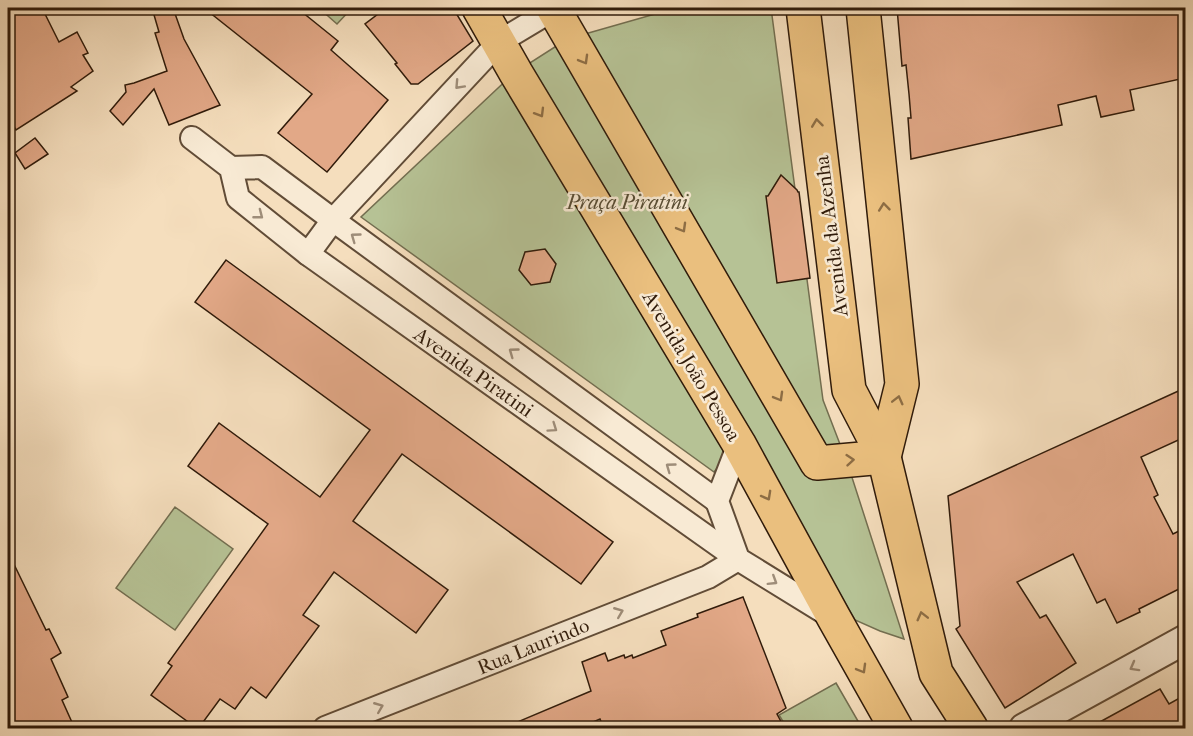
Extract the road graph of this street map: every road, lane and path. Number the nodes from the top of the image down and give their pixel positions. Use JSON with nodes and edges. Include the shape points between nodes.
{"nodes":[{"id":1,"x":479,"y":8,"type":"edge"},
{"id":2,"x":556,"y":8,"type":"edge"},
{"id":3,"x":803,"y":8,"type":"edge"},
{"id":4,"x":863,"y":8,"type":"edge"},
{"id":5,"x":499,"y":42,"type":"junction"},
{"id":6,"x":192,"y":138,"type":"dead end"},
{"id":7,"x":231,"y":168,"type":"junction"},
{"id":8,"x":333,"y":220,"type":"junction"},
{"id":9,"x":308,"y":254,"type":"junction"},
{"id":10,"x":739,"y":444,"type":"junction"},
{"id":11,"x":884,"y":457,"type":"junction"},
{"id":12,"x":717,"y":501,"type":"junction"},
{"id":13,"x":738,"y":559,"type":"junction"},
{"id":14,"x":834,"y":618,"type":"junction"},
{"id":15,"x":1185,"y":639,"type":"edge"},
{"id":16,"x":325,"y":729,"type":"edge"},
{"id":17,"x":896,"y":729,"type":"edge"},
{"id":18,"x":971,"y":729,"type":"edge"},
{"id":19,"x":1024,"y":729,"type":"edge"}],
"edges":[{"from":1,"to":5,"type":"main road","name":"Avenida João Pessoa"},
{"from":2,"to":5,"type":"street"},
{"from":2,"to":11,"type":"main road","one_way":true,"via":[[817,463]]},
{"from":11,"to":3,"type":"main road","name":"Avenida da Azenha","one_way":true,"via":[[849,390]]},
{"from":11,"to":4,"type":"main road","name":"Avenida da Azenha","one_way":true,"via":[[902,384]]},
{"from":5,"to":8,"type":"street","one_way":true},
{"from":5,"to":10,"type":"main road","name":"Avenida João Pessoa","one_way":true},
{"from":6,"to":7,"type":"street"},
{"from":7,"to":8,"type":"street","name":"Avenida Piratini","via":[[262,167]]},
{"from":7,"to":9,"type":"street","name":"Avenida Piratini","one_way":true,"via":[[238,198]]},
{"from":8,"to":9,"type":"street"},
{"from":12,"to":8,"type":"street","name":"Avenida Piratini","one_way":true},
{"from":9,"to":13,"type":"street","name":"Avenida Piratini","one_way":true},
{"from":10,"to":12,"type":"street"},
{"from":10,"to":14,"type":"main road","name":"Avenida João Pessoa","one_way":true},
{"from":18,"to":11,"type":"main road","name":"Avenida da Azenha","one_way":true,"via":[[936,673]]},
{"from":12,"to":13,"type":"street"},
{"from":13,"to":14,"type":"street","name":"Avenida Piratini","one_way":true},
{"from":16,"to":13,"type":"street","name":"Rua Laurindo","one_way":true,"via":[[708,577]]},
{"from":14,"to":17,"type":"main road","name":"Avenida João Pessoa","one_way":true},
{"from":15,"to":19,"type":"street","one_way":true}]}
